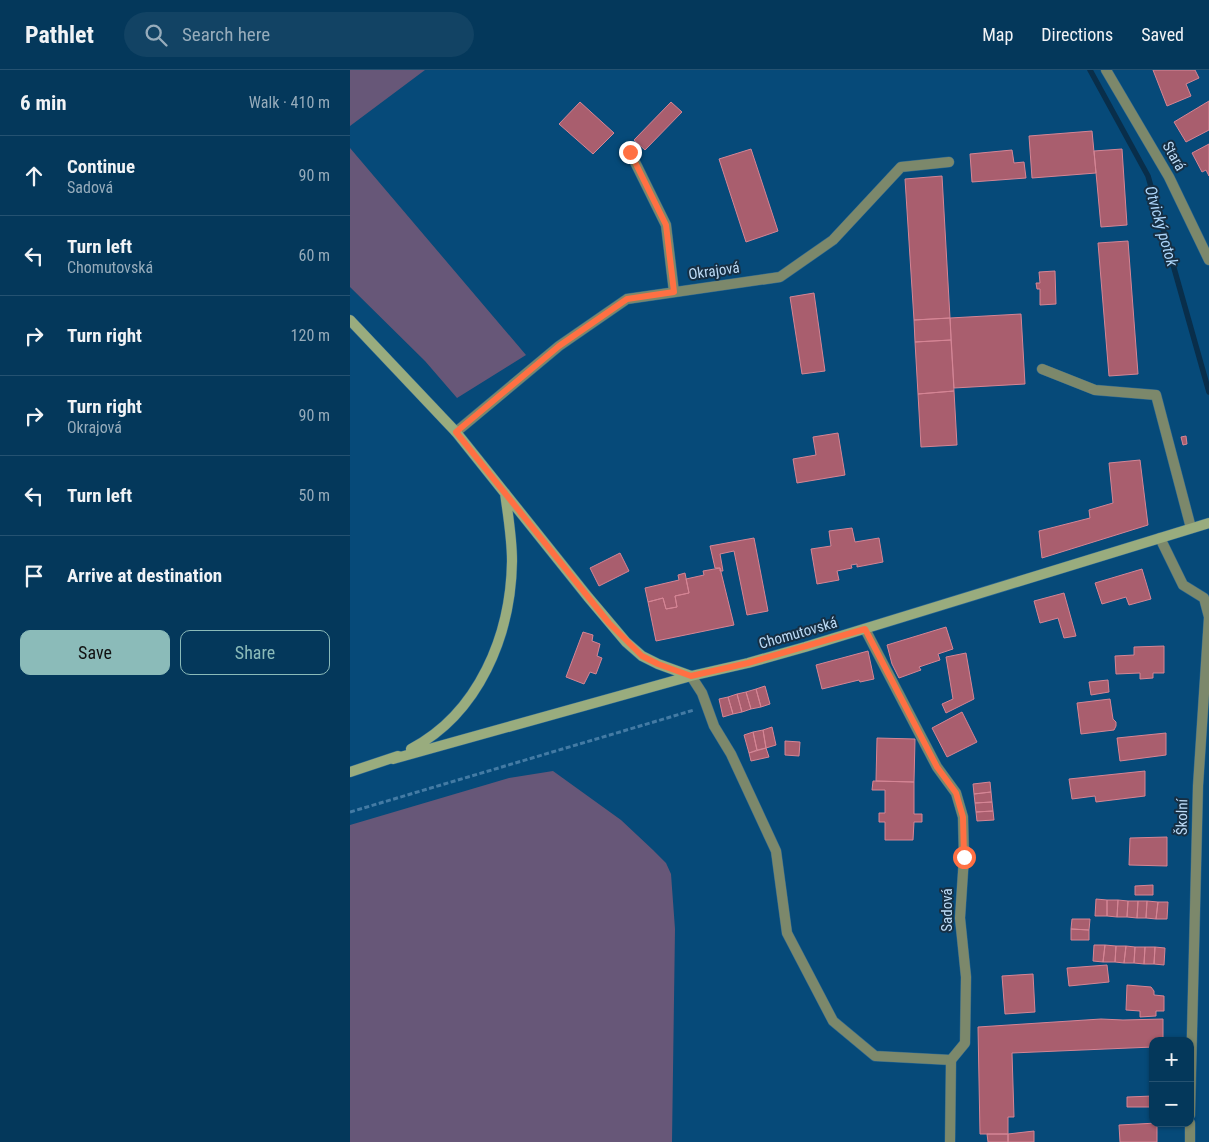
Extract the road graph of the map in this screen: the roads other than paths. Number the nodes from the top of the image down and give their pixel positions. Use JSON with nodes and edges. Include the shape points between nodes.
{"nodes":[{"id":1,"x":1106,"y":70,"type":"edge"},
{"id":2,"x":630,"y":152,"type":"dead end"},
{"id":3,"x":949,"y":162,"type":"dead end"},
{"id":4,"x":1209,"y":260,"type":"edge"},
{"id":5,"x":674,"y":292,"type":"junction"},
{"id":6,"x":350,"y":320,"type":"edge"},
{"id":7,"x":1042,"y":369,"type":"dead end"},
{"id":8,"x":456,"y":432,"type":"junction"},
{"id":9,"x":505,"y":492,"type":"junction"},
{"id":10,"x":1209,"y":523,"type":"edge"},
{"id":11,"x":1191,"y":528,"type":"junction"},
{"id":12,"x":1160,"y":538,"type":"junction"},
{"id":13,"x":865,"y":629,"type":"junction"},
{"id":14,"x":691,"y":676,"type":"junction"},
{"id":15,"x":393,"y":758,"type":"junction"},
{"id":16,"x":350,"y":772,"type":"edge"},
{"id":17,"x":951,"y":1060,"type":"junction"},
{"id":18,"x":1191,"y":1082,"type":"edge"},
{"id":19,"x":1190,"y":1127,"type":"edge"},
{"id":20,"x":950,"y":1142,"type":"edge"},
{"id":21,"x":1190,"y":1142,"type":"edge"}],
"edges":[{"from":1,"to":4,"type":"street","name":"Stará","via":[[1169,177]]},
{"from":2,"to":5,"type":"street","via":[[666,225]]},
{"from":3,"to":5,"type":"street","name":"Okrajová","via":[[901,167],[833,240],[780,277]]},
{"from":5,"to":8,"type":"street","name":"Okrajová","via":[[627,299],[559,346]]},
{"from":6,"to":8,"type":"main road"},
{"from":7,"to":11,"type":"street","via":[[1095,390],[1156,395]]},
{"from":8,"to":9,"type":"main road"},
{"from":9,"to":14,"type":"main road","via":[[626,642],[642,656]]},
{"from":9,"to":15,"type":"main road","via":[[512,560],[510,592],[494,654],[466,702],[447,722],[425,741]]},
{"from":10,"to":11,"type":"main road","name":"Chomutovská"},
{"from":11,"to":12,"type":"main road","name":"Chomutovská"},
{"from":12,"to":13,"type":"main road","name":"Chomutovská"},
{"from":12,"to":18,"type":"street","name":"Školní","via":[[1183,585],[1204,598],[1209,617],[1198,786]]},
{"from":13,"to":14,"type":"main road","name":"Chomutovská"},
{"from":13,"to":17,"type":"street","name":"Sadová","via":[[937,767],[956,793],[963,817],[960,918],[966,976],[965,1044]]},
{"from":14,"to":15,"type":"main road","name":"Chomutovská"},
{"from":14,"to":17,"type":"street","via":[[776,850],[787,933],[833,1021],[874,1056]]},
{"from":15,"to":16,"type":"main road"},
{"from":17,"to":20,"type":"street"},
{"from":19,"to":21,"type":"street"}]}
